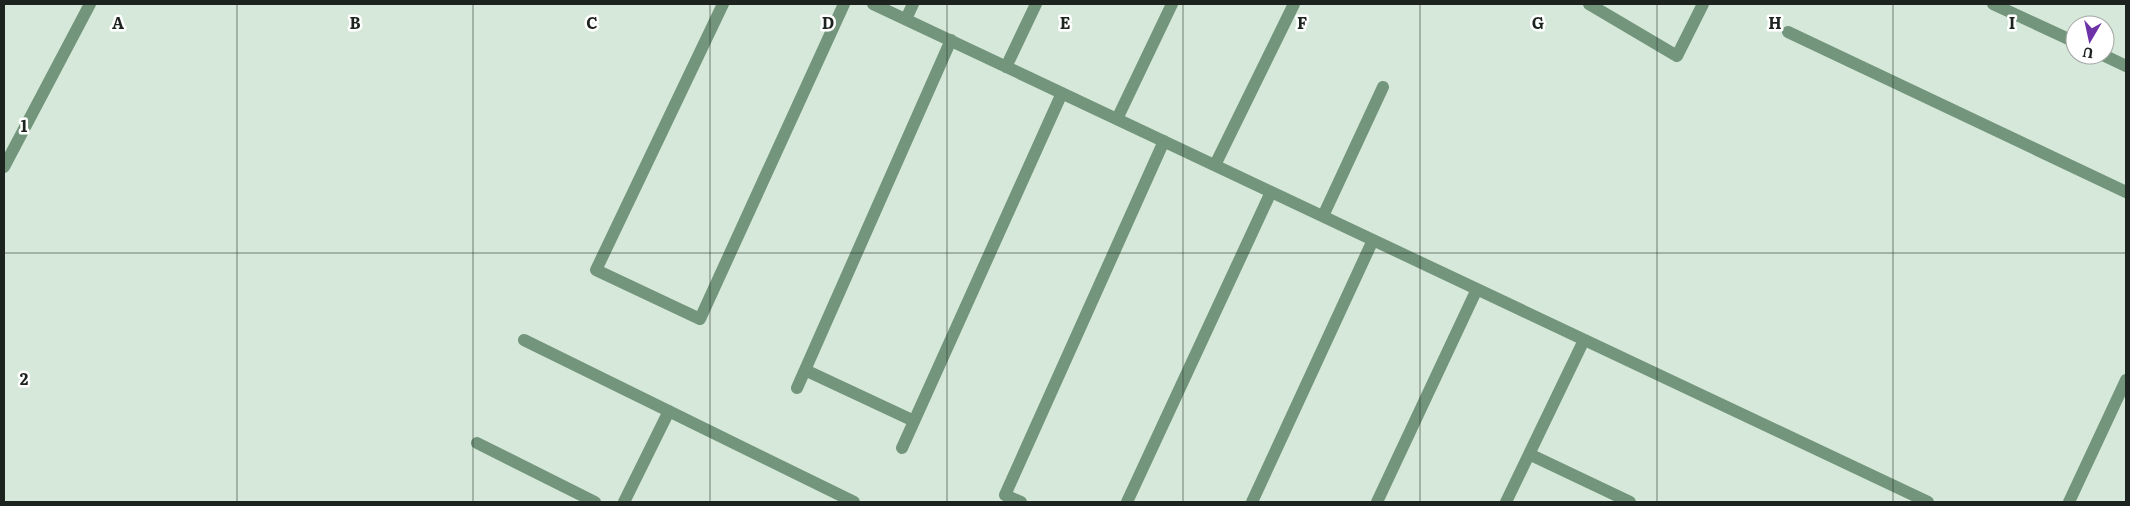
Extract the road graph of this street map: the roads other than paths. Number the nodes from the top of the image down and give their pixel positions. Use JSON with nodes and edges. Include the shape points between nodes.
{"nodes":[{"id":1,"x":90,"y":4,"type":"edge"},
{"id":2,"x":722,"y":4,"type":"edge"},
{"id":3,"x":844,"y":4,"type":"edge"},
{"id":4,"x":873,"y":4,"type":"edge"},
{"id":5,"x":913,"y":4,"type":"edge"},
{"id":6,"x":1036,"y":4,"type":"edge"},
{"id":7,"x":1172,"y":4,"type":"edge"},
{"id":8,"x":1294,"y":4,"type":"edge"},
{"id":9,"x":1589,"y":4,"type":"edge"},
{"id":10,"x":1703,"y":4,"type":"edge"},
{"id":11,"x":1993,"y":4,"type":"edge"},
{"id":12,"x":906,"y":19,"type":"junction"},
{"id":13,"x":1788,"y":32,"type":"dead end"},
{"id":14,"x":2065,"y":37,"type":"edge"},
{"id":15,"x":951,"y":40,"type":"junction"},
{"id":16,"x":1006,"y":66,"type":"junction"},
{"id":17,"x":1383,"y":87,"type":"dead end"},
{"id":18,"x":1062,"y":93,"type":"junction"},
{"id":19,"x":1117,"y":119,"type":"junction"},
{"id":20,"x":1164,"y":141,"type":"junction"},
{"id":21,"x":1215,"y":165,"type":"junction"},
{"id":22,"x":4,"y":167,"type":"edge"},
{"id":23,"x":1271,"y":192,"type":"junction"},
{"id":24,"x":2126,"y":192,"type":"edge"},
{"id":25,"x":1323,"y":216,"type":"junction"},
{"id":26,"x":1373,"y":240,"type":"junction"},
{"id":27,"x":1477,"y":289,"type":"junction"},
{"id":28,"x":524,"y":340,"type":"dead end"},
{"id":29,"x":1584,"y":340,"type":"junction"},
{"id":30,"x":805,"y":370,"type":"junction"},
{"id":31,"x":2126,"y":380,"type":"edge"},
{"id":32,"x":797,"y":388,"type":"dead end"},
{"id":33,"x":669,"y":411,"type":"junction"},
{"id":34,"x":914,"y":421,"type":"junction"},
{"id":35,"x":477,"y":443,"type":"dead end"},
{"id":36,"x":902,"y":448,"type":"dead end"},
{"id":37,"x":1529,"y":454,"type":"junction"},
{"id":38,"x":595,"y":502,"type":"edge"},
{"id":39,"x":624,"y":502,"type":"edge"},
{"id":40,"x":854,"y":502,"type":"edge"},
{"id":41,"x":1022,"y":502,"type":"edge"},
{"id":42,"x":1127,"y":502,"type":"edge"},
{"id":43,"x":1252,"y":502,"type":"edge"},
{"id":44,"x":1377,"y":502,"type":"edge"},
{"id":45,"x":1506,"y":502,"type":"edge"},
{"id":46,"x":1630,"y":502,"type":"edge"},
{"id":47,"x":1928,"y":502,"type":"edge"},
{"id":48,"x":2069,"y":502,"type":"edge"}],
"edges":[{"from":1,"to":22,"type":"street"},
{"from":2,"to":3,"type":"street","via":[[596,270],[700,319]]},
{"from":4,"to":12,"type":"street"},
{"from":5,"to":12,"type":"street"},
{"from":6,"to":16,"type":"street"},
{"from":7,"to":19,"type":"street"},
{"from":8,"to":21,"type":"street"},
{"from":9,"to":10,"type":"street","via":[[1677,56]]},
{"from":11,"to":14,"type":"street"},
{"from":12,"to":15,"type":"street"},
{"from":13,"to":24,"type":"street"},
{"from":15,"to":16,"type":"street"},
{"from":15,"to":30,"type":"street"},
{"from":16,"to":18,"type":"street"},
{"from":17,"to":25,"type":"street"},
{"from":18,"to":19,"type":"street"},
{"from":18,"to":34,"type":"street"},
{"from":19,"to":20,"type":"street"},
{"from":20,"to":21,"type":"street"},
{"from":20,"to":41,"type":"street","via":[[1005,494]]},
{"from":21,"to":23,"type":"street"},
{"from":23,"to":25,"type":"street"},
{"from":23,"to":42,"type":"street"},
{"from":25,"to":26,"type":"street"},
{"from":26,"to":27,"type":"street"},
{"from":26,"to":43,"type":"street"},
{"from":27,"to":29,"type":"street"},
{"from":27,"to":44,"type":"street"},
{"from":28,"to":33,"type":"street"},
{"from":29,"to":37,"type":"street"},
{"from":29,"to":47,"type":"street"},
{"from":30,"to":32,"type":"street"},
{"from":30,"to":34,"type":"street"},
{"from":31,"to":48,"type":"street"},
{"from":33,"to":39,"type":"street"},
{"from":33,"to":40,"type":"street"},
{"from":34,"to":36,"type":"street"},
{"from":35,"to":38,"type":"street"},
{"from":37,"to":45,"type":"street"},
{"from":37,"to":46,"type":"street"}]}
